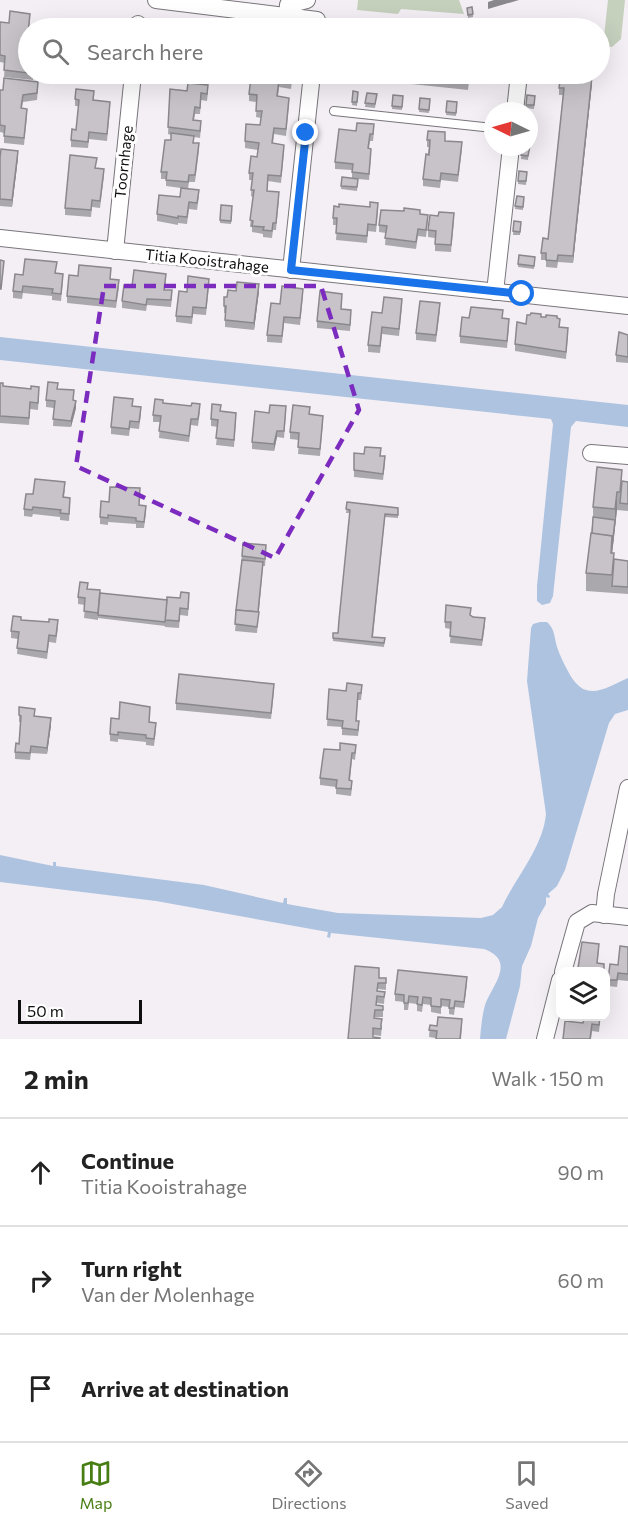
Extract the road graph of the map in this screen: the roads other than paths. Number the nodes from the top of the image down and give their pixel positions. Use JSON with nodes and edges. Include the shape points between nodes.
{"nodes":[{"id":1,"x":156,"y":0,"type":"edge"},
{"id":2,"x":308,"y":0,"type":"edge"},
{"id":3,"x":287,"y":7,"type":"edge"},
{"id":4,"x":312,"y":18,"type":"edge"},
{"id":5,"x":132,"y":84,"type":"edge"},
{"id":6,"x":311,"y":84,"type":"edge"},
{"id":7,"x":518,"y":84,"type":"edge"},
{"id":8,"x":515,"y":102,"type":"edge"},
{"id":9,"x":334,"y":111,"type":"dead end"},
{"id":10,"x":484,"y":127,"type":"edge"},
{"id":11,"x":510,"y":156,"type":"edge"},
{"id":12,"x":0,"y":238,"type":"edge"},
{"id":13,"x":115,"y":251,"type":"junction"},
{"id":14,"x":291,"y":270,"type":"junction"},
{"id":15,"x":495,"y":292,"type":"junction"},
{"id":16,"x":628,"y":306,"type":"edge"},
{"id":17,"x":591,"y":453,"type":"dead end"},
{"id":18,"x":628,"y":456,"type":"edge"},
{"id":19,"x":628,"y":788,"type":"edge"},
{"id":20,"x":604,"y":915,"type":"junction"},
{"id":21,"x":628,"y":917,"type":"edge"},
{"id":22,"x":564,"y":967,"type":"edge"},
{"id":23,"x":556,"y":998,"type":"edge"},
{"id":24,"x":545,"y":1039,"type":"edge"}],
"edges":[{"from":1,"to":3,"type":"street"},
{"from":2,"to":3,"type":"street"},
{"from":3,"to":4,"type":"street"},
{"from":5,"to":13,"type":"street","name":"Toornhage"},
{"from":6,"to":14,"type":"street"},
{"from":7,"to":8,"type":"street"},
{"from":9,"to":10,"type":"lane"},
{"from":11,"to":15,"type":"street"},
{"from":12,"to":13,"type":"street","name":"Titia Kooistrahage"},
{"from":13,"to":14,"type":"street","name":"Titia Kooistrahage"},
{"from":14,"to":15,"type":"street","name":"Titia Kooistrahage"},
{"from":15,"to":16,"type":"street","name":"Titia Kooistrahage"},
{"from":17,"to":18,"type":"street"},
{"from":19,"to":20,"type":"street"},
{"from":20,"to":21,"type":"street"},
{"from":20,"to":22,"type":"street","via":[[592,913],[577,922]]},
{"from":23,"to":24,"type":"street"}]}
